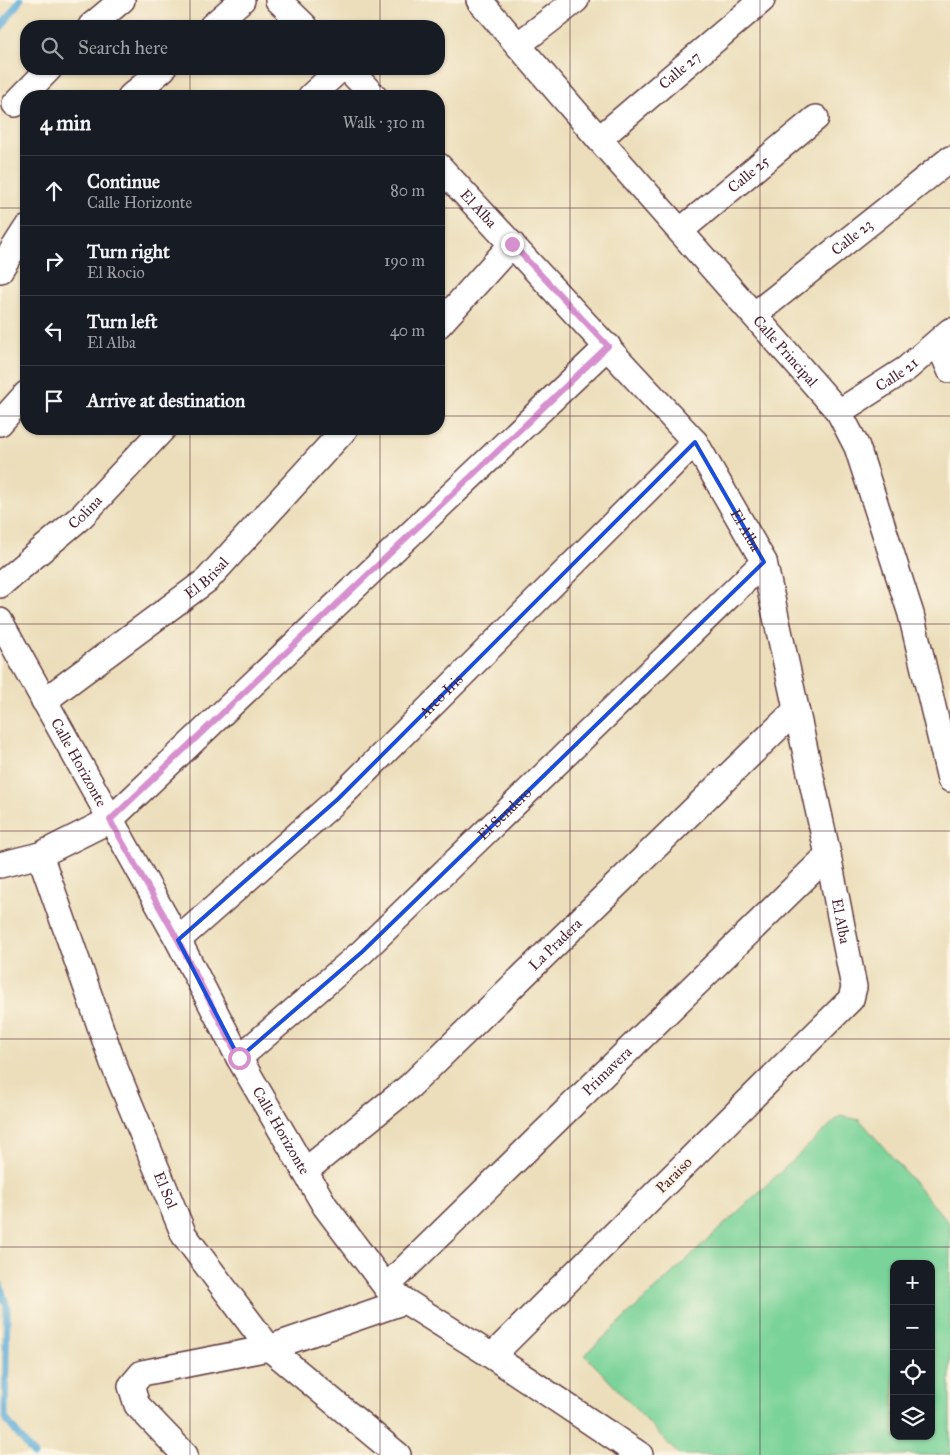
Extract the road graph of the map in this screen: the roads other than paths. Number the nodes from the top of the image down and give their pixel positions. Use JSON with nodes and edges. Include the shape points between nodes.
{"nodes":[{"id":1,"x":122,"y":0,"type":"edge"},
{"id":2,"x":242,"y":0,"type":"edge"},
{"id":3,"x":278,"y":0,"type":"edge"},
{"id":4,"x":479,"y":0,"type":"edge"},
{"id":5,"x":576,"y":0,"type":"edge"},
{"id":6,"x":762,"y":0,"type":"edge"},
{"id":7,"x":98,"y":20,"type":"edge"},
{"id":8,"x":219,"y":20,"type":"edge"},
{"id":9,"x":299,"y":20,"type":"edge"},
{"id":10,"x":518,"y":45,"type":"junction"},
{"id":11,"x":43,"y":75,"type":"edge"},
{"id":12,"x":155,"y":75,"type":"edge"},
{"id":13,"x":334,"y":75,"type":"edge"},
{"id":14,"x":354,"y":75,"type":"edge"},
{"id":15,"x":29,"y":90,"type":"edge"},
{"id":16,"x":138,"y":90,"type":"edge"},
{"id":17,"x":317,"y":90,"type":"edge"},
{"id":18,"x":368,"y":90,"type":"edge"},
{"id":19,"x":20,"y":99,"type":"edge"},
{"id":20,"x":15,"y":104,"type":"dead end"},
{"id":21,"x":816,"y":118,"type":"dead end"},
{"id":22,"x":599,"y":140,"type":"junction"},
{"id":23,"x":950,"y":159,"type":"edge"},
{"id":24,"x":445,"y":172,"type":"edge"},
{"id":25,"x":680,"y":231,"type":"junction"},
{"id":26,"x":20,"y":238,"type":"edge"},
{"id":27,"x":512,"y":244,"type":"junction"},
{"id":28,"x":0,"y":270,"type":"edge"},
{"id":29,"x":754,"y":316,"type":"junction"},
{"id":30,"x":445,"y":318,"type":"edge"},
{"id":31,"x":944,"y":337,"type":"edge"},
{"id":32,"x":608,"y":346,"type":"junction"},
{"id":33,"x":950,"y":370,"type":"edge"},
{"id":34,"x":20,"y":401,"type":"edge"},
{"id":35,"x":839,"y":412,"type":"junction"},
{"id":36,"x":0,"y":423,"type":"edge"},
{"id":37,"x":157,"y":435,"type":"edge"},
{"id":38,"x":340,"y":435,"type":"edge"},
{"id":39,"x":695,"y":442,"type":"junction"},
{"id":40,"x":764,"y":562,"type":"junction"},
{"id":41,"x":0,"y":585,"type":"edge"},
{"id":42,"x":0,"y":621,"type":"edge"},
{"id":43,"x":44,"y":700,"type":"junction"},
{"id":44,"x":796,"y":710,"type":"junction"},
{"id":45,"x":947,"y":753,"type":"edge"},
{"id":46,"x":950,"y":780,"type":"edge"},
{"id":47,"x":110,"y":820,"type":"junction"},
{"id":48,"x":40,"y":855,"type":"junction"},
{"id":49,"x":828,"y":855,"type":"junction"},
{"id":50,"x":0,"y":865,"type":"edge"},
{"id":51,"x":178,"y":940,"type":"junction"},
{"id":52,"x":854,"y":993,"type":"joint"},
{"id":53,"x":239,"y":1058,"type":"junction"},
{"id":54,"x":305,"y":1171,"type":"junction"},
{"id":55,"x":396,"y":1294,"type":"junction"},
{"id":56,"x":269,"y":1348,"type":"junction"},
{"id":57,"x":492,"y":1356,"type":"junction"},
{"id":58,"x":623,"y":1452,"type":"edge"},
{"id":59,"x":186,"y":1455,"type":"edge"},
{"id":60,"x":398,"y":1455,"type":"edge"}],
"edges":[{"from":1,"to":7,"type":"street"},
{"from":2,"to":8,"type":"street"},
{"from":3,"to":9,"type":"street"},
{"from":4,"to":10,"type":"street","name":"Calle Principal"},
{"from":5,"to":10,"type":"street"},
{"from":6,"to":22,"type":"street","name":"Calle 27"},
{"from":10,"to":22,"type":"street","name":"Calle Principal"},
{"from":11,"to":15,"type":"street"},
{"from":12,"to":16,"type":"street"},
{"from":13,"to":17,"type":"street"},
{"from":14,"to":18,"type":"street"},
{"from":19,"to":20,"type":"street"},
{"from":21,"to":25,"type":"street","name":"Calle 25"},
{"from":22,"to":25,"type":"street","name":"Calle Principal"},
{"from":23,"to":29,"type":"street","name":"Calle 23"},
{"from":24,"to":27,"type":"street","name":"El Alba"},
{"from":25,"to":29,"type":"street","name":"Calle Principal"},
{"from":26,"to":28,"type":"street"},
{"from":27,"to":30,"type":"street"},
{"from":27,"to":32,"type":"street","name":"El Alba"},
{"from":29,"to":35,"type":"street","name":"Calle Principal"},
{"from":31,"to":33,"type":"street"},
{"from":31,"to":35,"type":"street","name":"Calle 21","via":[[906,369]]},
{"from":32,"to":39,"type":"street","name":"El Alba"},
{"from":32,"to":47,"type":"street"},
{"from":34,"to":36,"type":"street"},
{"from":35,"to":45,"type":"street","name":"Calle Principal","via":[[857,447],[911,614]]},
{"from":37,"to":41,"type":"street","name":"Colina","via":[[82,516]]},
{"from":38,"to":43,"type":"street","name":"El Brisal","via":[[207,580]]},
{"from":39,"to":40,"type":"street","name":"El Alba"},
{"from":39,"to":51,"type":"street","name":"Arco Iris","via":[[338,799]]},
{"from":40,"to":44,"type":"street","name":"El Alba"},
{"from":40,"to":53,"type":"street","name":"El Sendero","via":[[362,952]]},
{"from":42,"to":43,"type":"street","name":"Calle Horizonte"},
{"from":43,"to":47,"type":"street","name":"Calle Horizonte"},
{"from":44,"to":49,"type":"street","name":"El Alba"},
{"from":44,"to":54,"type":"street","name":"La Pradera","via":[[410,1086]]},
{"from":45,"to":46,"type":"street","name":"Calle Principal"},
{"from":47,"to":48,"type":"street"},
{"from":47,"to":51,"type":"street","name":"Calle Horizonte"},
{"from":48,"to":50,"type":"street"},
{"from":48,"to":56,"type":"street","name":"El Sol","via":[[113,1063],[184,1235]]},
{"from":49,"to":52,"type":"street","name":"El Alba"},
{"from":49,"to":55,"type":"street","name":"Primavera"},
{"from":51,"to":53,"type":"street","name":"Calle Horizonte"},
{"from":52,"to":57,"type":"street","name":"Paraiso","via":[[852,999]]},
{"from":53,"to":54,"type":"street","name":"Calle Horizonte"},
{"from":54,"to":55,"type":"street","name":"Calle Horizonte","via":[[326,1206]]},
{"from":55,"to":56,"type":"street"},
{"from":55,"to":57,"type":"street","name":"Calle Horizonte"},
{"from":56,"to":59,"type":"street","via":[[142,1373],[131,1386],[137,1405]]},
{"from":56,"to":60,"type":"street","name":"El Sol"},
{"from":57,"to":58,"type":"street","name":"Calle Horizonte"}]}
